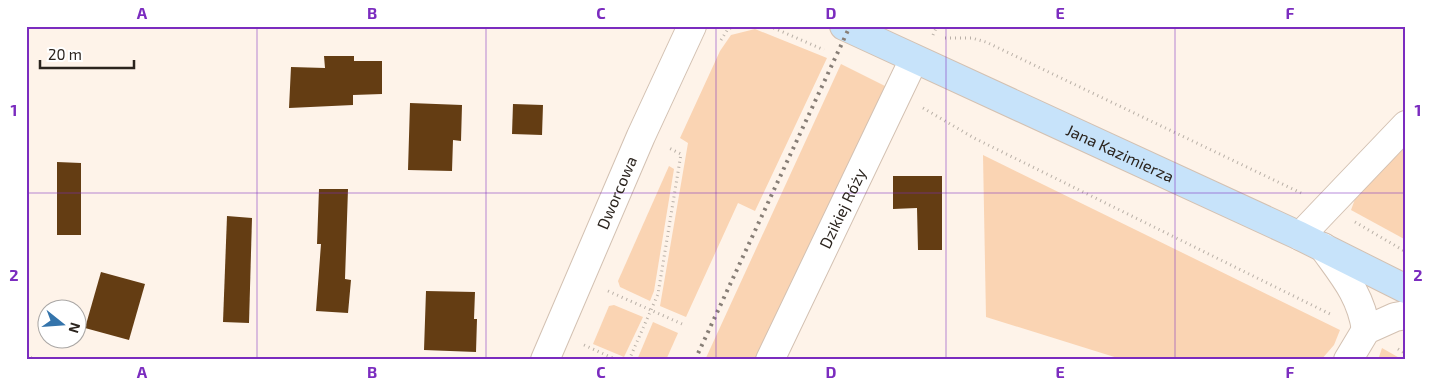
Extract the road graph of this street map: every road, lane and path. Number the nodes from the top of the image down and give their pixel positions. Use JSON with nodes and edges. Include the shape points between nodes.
{"nodes":[{"id":1,"x":692,"y":26,"type":"edge"},
{"id":2,"x":769,"y":26,"type":"edge"},
{"id":3,"x":844,"y":26,"type":"edge"},
{"id":4,"x":923,"y":48,"type":"junction"},
{"id":5,"x":833,"y":54,"type":"dead end"},
{"id":6,"x":902,"y":88,"type":"junction"},
{"id":7,"x":1406,"y":125,"type":"edge"},
{"id":8,"x":668,"y":148,"type":"dead end"},
{"id":9,"x":1328,"y":207,"type":"junction"},
{"id":10,"x":1311,"y":241,"type":"junction"},
{"id":11,"x":1406,"y":252,"type":"edge"},
{"id":12,"x":1402,"y":286,"type":"edge"},
{"id":13,"x":608,"y":291,"type":"dead end"},
{"id":14,"x":651,"y":310,"type":"junction"},
{"id":15,"x":1332,"y":315,"type":"dead end"},
{"id":16,"x":1406,"y":315,"type":"edge"},
{"id":17,"x":682,"y":324,"type":"dead end"},
{"id":18,"x":1366,"y":330,"type":"junction"},
{"id":19,"x":584,"y":345,"type":"dead end"},
{"id":20,"x":26,"y":356,"type":"edge"},
{"id":21,"x":38,"y":360,"type":"edge"},
{"id":22,"x":544,"y":360,"type":"edge"},
{"id":23,"x":617,"y":360,"type":"edge"},
{"id":24,"x":629,"y":360,"type":"edge"},
{"id":25,"x":770,"y":360,"type":"edge"},
{"id":26,"x":1348,"y":360,"type":"edge"}],
"edges":[{"from":1,"to":22,"type":"street","name":"Dworcowa"},
{"from":2,"to":5,"type":"path"},
{"from":3,"to":4,"type":"main road","name":"Jana Kazimierza"},
{"from":4,"to":6,"type":"street","name":"Dzikiej Róży"},
{"from":4,"to":9,"type":"path","via":[[972,38],[986,42]]},
{"from":4,"to":10,"type":"main road","name":"Jana Kazimierza"},
{"from":6,"to":15,"type":"path","via":[[925,109],[974,138]]},
{"from":6,"to":25,"type":"street","name":"Dzikiej Róży"},
{"from":7,"to":9,"type":"street"},
{"from":8,"to":14,"type":"path","via":[[681,154],[658,294]]},
{"from":9,"to":10,"type":"street"},
{"from":9,"to":11,"type":"path"},
{"from":10,"to":12,"type":"main road","name":"Jana Kazimierza"},
{"from":10,"to":18,"type":"street","via":[[1356,293]]},
{"from":13,"to":14,"type":"path"},
{"from":14,"to":17,"type":"path"},
{"from":14,"to":24,"type":"path"},
{"from":16,"to":18,"type":"street"},
{"from":18,"to":26,"type":"street"},
{"from":19,"to":23,"type":"path"},
{"from":20,"to":21,"type":"path"}]}
